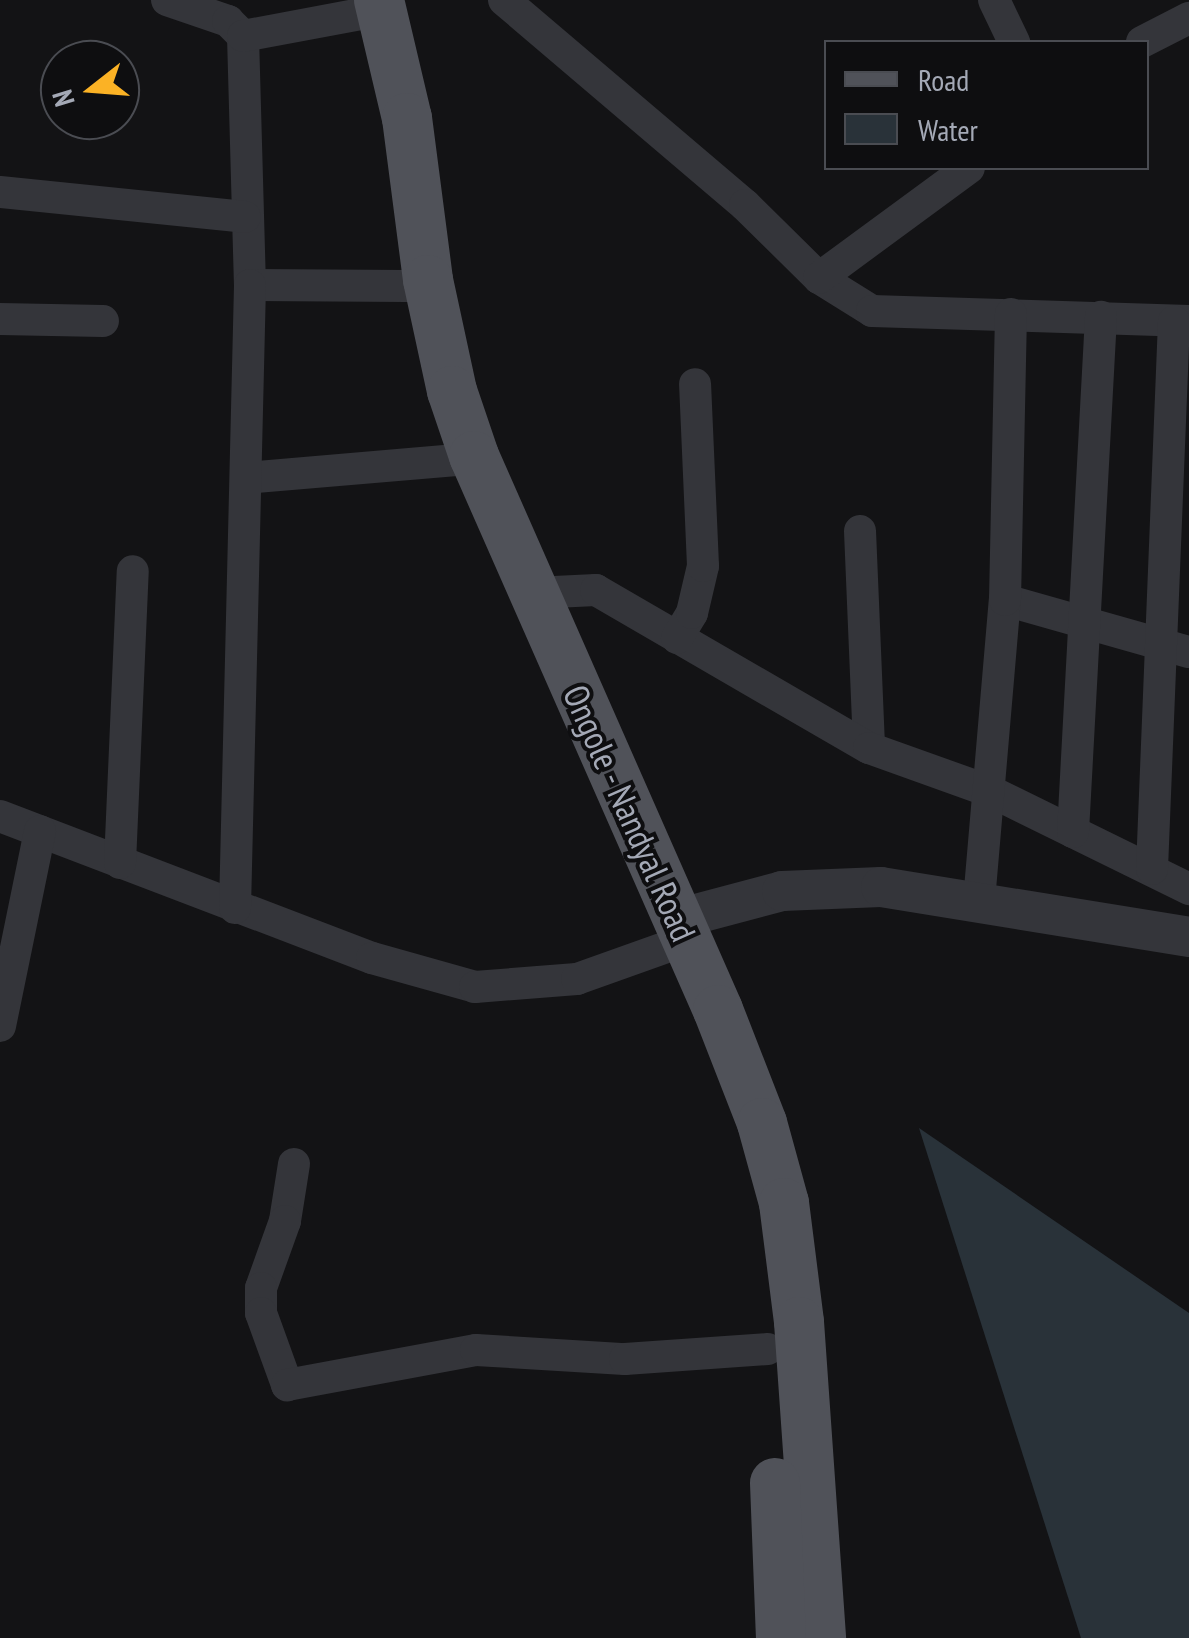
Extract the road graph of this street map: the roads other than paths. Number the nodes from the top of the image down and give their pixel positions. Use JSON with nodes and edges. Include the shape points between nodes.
{"nodes":[{"id":1,"x":167,"y":0,"type":"edge"},
{"id":2,"x":504,"y":0,"type":"edge"},
{"id":3,"x":994,"y":0,"type":"edge"},
{"id":4,"x":366,"y":4,"type":"edge"},
{"id":5,"x":1189,"y":18,"type":"edge"},
{"id":6,"x":243,"y":36,"type":"junction"},
{"id":7,"x":1013,"y":40,"type":"edge"},
{"id":8,"x":1146,"y":40,"type":"edge"},
{"id":9,"x":965,"y":170,"type":"edge"},
{"id":10,"x":0,"y":192,"type":"edge"},
{"id":11,"x":246,"y":217,"type":"junction"},
{"id":12,"x":818,"y":278,"type":"junction"},
{"id":13,"x":250,"y":285,"type":"junction"},
{"id":14,"x":407,"y":286,"type":"junction"},
{"id":15,"x":1011,"y":314,"type":"junction"},
{"id":16,"x":1101,"y":318,"type":"junction"},
{"id":17,"x":0,"y":319,"type":"edge"},
{"id":18,"x":103,"y":320,"type":"dead end"},
{"id":19,"x":1181,"y":321,"type":"edge"},
{"id":20,"x":695,"y":384,"type":"dead end"},
{"id":21,"x":456,"y":460,"type":"junction"},
{"id":22,"x":246,"y":478,"type":"junction"},
{"id":23,"x":860,"y":531,"type":"dead end"},
{"id":24,"x":133,"y":571,"type":"dead end"},
{"id":25,"x":533,"y":593,"type":"junction"},
{"id":26,"x":1005,"y":600,"type":"junction"},
{"id":27,"x":1084,"y":618,"type":"junction"},
{"id":28,"x":677,"y":638,"type":"junction"},
{"id":29,"x":1176,"y":648,"type":"edge"},
{"id":30,"x":892,"y":756,"type":"junction"},
{"id":31,"x":992,"y":792,"type":"junction"},
{"id":32,"x":0,"y":816,"type":"edge"},
{"id":33,"x":40,"y":831,"type":"junction"},
{"id":34,"x":1074,"y":832,"type":"junction"},
{"id":35,"x":120,"y":863,"type":"junction"},
{"id":36,"x":1152,"y":870,"type":"junction"},
{"id":37,"x":1189,"y":889,"type":"edge"},
{"id":38,"x":980,"y":901,"type":"junction"},
{"id":39,"x":235,"y":908,"type":"junction"},
{"id":40,"x":672,"y":933,"type":"junction"},
{"id":41,"x":1189,"y":937,"type":"edge"},
{"id":42,"x":0,"y":1026,"type":"edge"},
{"id":43,"x":294,"y":1164,"type":"dead end"},
{"id":44,"x":768,"y":1349,"type":"junction"},
{"id":45,"x":781,"y":1638,"type":"edge"},
{"id":46,"x":821,"y":1638,"type":"edge"}],
"edges":[{"from":1,"to":6,"type":"street","via":[[228,22]]},
{"from":2,"to":12,"type":"street","via":[[745,206]]},
{"from":3,"to":7,"type":"street"},
{"from":4,"to":6,"type":"street"},
{"from":4,"to":14,"type":"main road","name":"Ongole - Nandyal Road"},
{"from":4,"to":25,"type":"main road","name":"Ongole - Nandyal Road","via":[[407,118],[428,280],[452,390]]},
{"from":5,"to":8,"type":"street"},
{"from":6,"to":11,"type":"street"},
{"from":9,"to":12,"type":"street"},
{"from":10,"to":11,"type":"street"},
{"from":11,"to":13,"type":"street"},
{"from":12,"to":15,"type":"street","via":[[872,312]]},
{"from":13,"to":14,"type":"street"},
{"from":13,"to":22,"type":"street"},
{"from":14,"to":21,"type":"main road","name":"Ongole - Nandyal Road"},
{"from":15,"to":16,"type":"street"},
{"from":15,"to":26,"type":"street"},
{"from":16,"to":19,"type":"street"},
{"from":16,"to":27,"type":"street"},
{"from":17,"to":18,"type":"street"},
{"from":19,"to":29,"type":"street"},
{"from":20,"to":28,"type":"street","via":[[702,566],[692,613]]},
{"from":21,"to":22,"type":"street"},
{"from":21,"to":40,"type":"main road","name":"Ongole - Nandyal Road"},
{"from":22,"to":39,"type":"street"},
{"from":23,"to":30,"type":"street"},
{"from":24,"to":35,"type":"street"},
{"from":25,"to":28,"type":"street","via":[[596,590]]},
{"from":25,"to":40,"type":"main road","name":"Ongole - Nandyal Road"},
{"from":26,"to":27,"type":"street"},
{"from":26,"to":31,"type":"street"},
{"from":27,"to":29,"type":"street"},
{"from":27,"to":34,"type":"street"},
{"from":28,"to":30,"type":"street"},
{"from":29,"to":36,"type":"street"},
{"from":30,"to":31,"type":"street"},
{"from":31,"to":34,"type":"street"},
{"from":31,"to":38,"type":"street"},
{"from":32,"to":33,"type":"street"},
{"from":33,"to":35,"type":"street"},
{"from":33,"to":42,"type":"street"},
{"from":34,"to":36,"type":"street"},
{"from":35,"to":39,"type":"street"},
{"from":36,"to":37,"type":"street"},
{"from":38,"to":40,"type":"street","via":[[868,887],[782,891]]},
{"from":38,"to":41,"type":"street"},
{"from":39,"to":40,"type":"street","via":[[475,988],[577,979]]},
{"from":40,"to":44,"type":"main road","name":"Ongole - Nandyal Road","via":[[746,1161]]},
{"from":40,"to":46,"type":"main road","name":"Ongole - Nandyal Road","via":[[762,1123],[784,1203]]},
{"from":43,"to":44,"type":"street","via":[[284,1222],[261,1288],[261,1313],[287,1385],[476,1350],[625,1359]]},
{"from":44,"to":45,"type":"main road","name":"Ongole - Nandyal Road"}]}
